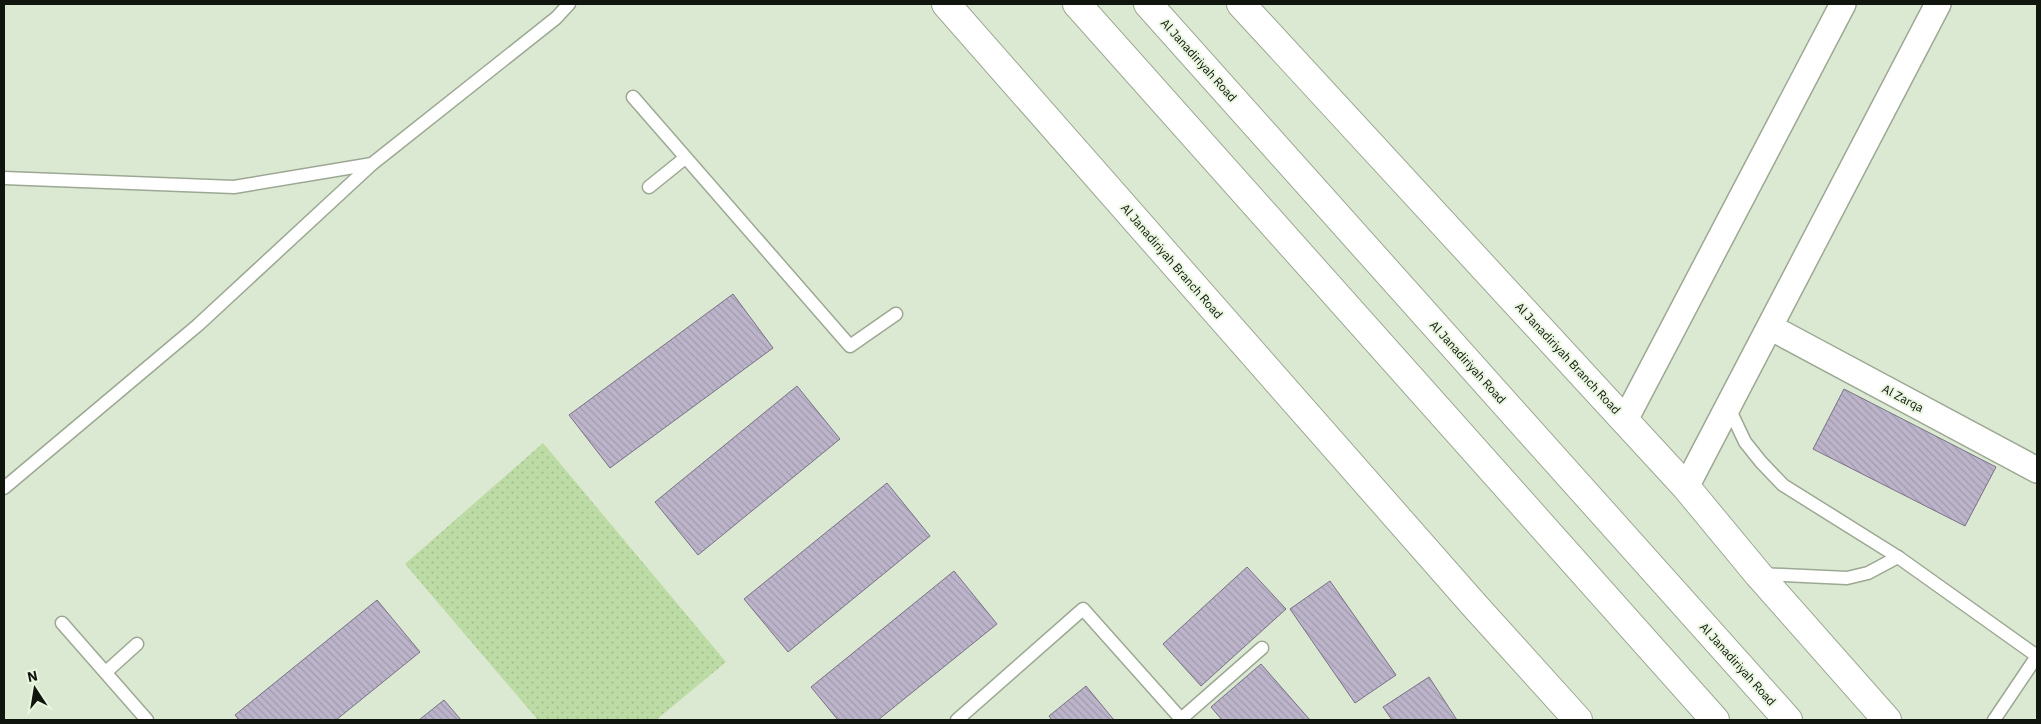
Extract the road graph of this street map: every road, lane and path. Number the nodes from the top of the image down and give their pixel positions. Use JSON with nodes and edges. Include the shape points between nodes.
{"nodes":[{"id":1,"x":569,"y":4,"type":"edge"},
{"id":2,"x":946,"y":4,"type":"edge"},
{"id":3,"x":1077,"y":4,"type":"edge"},
{"id":4,"x":1148,"y":4,"type":"edge"},
{"id":5,"x":1241,"y":4,"type":"edge"},
{"id":6,"x":1843,"y":4,"type":"edge"},
{"id":7,"x":1938,"y":4,"type":"edge"},
{"id":8,"x":633,"y":97,"type":"dead end"},
{"id":9,"x":685,"y":158,"type":"junction"},
{"id":10,"x":372,"y":164,"type":"junction"},
{"id":11,"x":4,"y":178,"type":"edge"},
{"id":12,"x":649,"y":187,"type":"dead end"},
{"id":13,"x":896,"y":314,"type":"dead end"},
{"id":14,"x":1770,"y":327,"type":"junction"},
{"id":15,"x":1728,"y":406,"type":"junction"},
{"id":16,"x":1625,"y":420,"type":"junction"},
{"id":17,"x":2037,"y":470,"type":"edge"},
{"id":18,"x":1686,"y":487,"type":"junction"},
{"id":19,"x":4,"y":488,"type":"edge"},
{"id":20,"x":1898,"y":557,"type":"junction"},
{"id":21,"x":1758,"y":574,"type":"junction"},
{"id":22,"x":62,"y":623,"type":"dead end"},
{"id":23,"x":137,"y":644,"type":"dead end"},
{"id":24,"x":1262,"y":648,"type":"dead end"},
{"id":25,"x":2037,"y":656,"type":"edge"},
{"id":26,"x":106,"y":672,"type":"junction"},
{"id":27,"x":147,"y":720,"type":"edge"},
{"id":28,"x":957,"y":720,"type":"edge"},
{"id":29,"x":1181,"y":720,"type":"edge"},
{"id":30,"x":1578,"y":720,"type":"edge"},
{"id":31,"x":1715,"y":720,"type":"edge"},
{"id":32,"x":1788,"y":720,"type":"edge"},
{"id":33,"x":1887,"y":720,"type":"edge"},
{"id":34,"x":1994,"y":720,"type":"edge"}],
"edges":[{"from":1,"to":10,"type":"lane","via":[[556,18]]},
{"from":2,"to":30,"type":"main road","name":"Al Janadiriyah Branch Road"},
{"from":3,"to":31,"type":"main road"},
{"from":4,"to":32,"type":"main road","name":"Al Janadiriyah Road"},
{"from":5,"to":16,"type":"main road","name":"Al Janadiriyah Branch Road"},
{"from":6,"to":16,"type":"street"},
{"from":7,"to":14,"type":"street"},
{"from":8,"to":9,"type":"lane"},
{"from":9,"to":12,"type":"lane"},
{"from":9,"to":13,"type":"lane","via":[[850,346]]},
{"from":10,"to":11,"type":"lane","via":[[234,187]]},
{"from":10,"to":19,"type":"lane","via":[[198,324]]},
{"from":14,"to":15,"type":"street"},
{"from":14,"to":17,"type":"street","name":"Al Zarqa"},
{"from":15,"to":18,"type":"street"},
{"from":15,"to":20,"type":"lane","via":[[1745,442],[1783,485]]},
{"from":16,"to":18,"type":"main road","name":"Al Janadiriyah Branch Road"},
{"from":18,"to":21,"type":"main road","name":"Al Janadiriyah Branch Road"},
{"from":20,"to":21,"type":"lane","via":[[1868,573],[1847,578]]},
{"from":20,"to":25,"type":"lane"},
{"from":21,"to":33,"type":"main road","name":"Al Janadiriyah Branch Road"},
{"from":22,"to":26,"type":"lane"},
{"from":23,"to":26,"type":"lane"},
{"from":24,"to":29,"type":"lane"},
{"from":25,"to":34,"type":"lane"},
{"from":26,"to":27,"type":"lane"},
{"from":28,"to":29,"type":"lane","via":[[1082,609]]}]}
